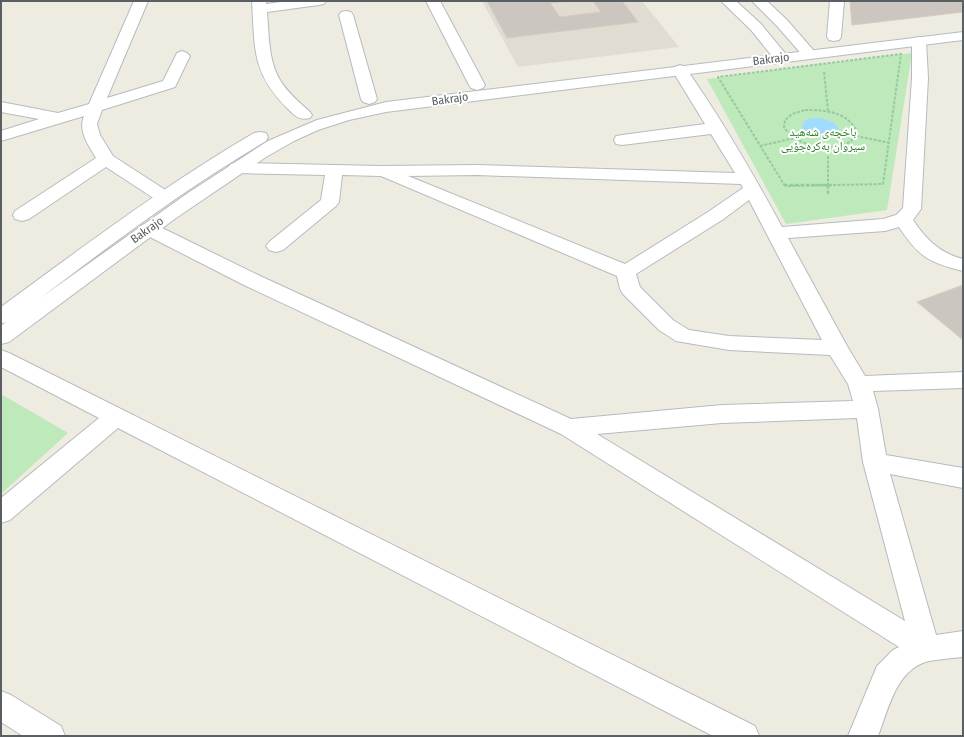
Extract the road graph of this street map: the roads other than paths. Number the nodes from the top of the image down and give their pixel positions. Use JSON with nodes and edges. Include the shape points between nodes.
{"nodes":[{"id":1,"x":141,"y":1,"type":"edge"},
{"id":2,"x":319,"y":1,"type":"edge"},
{"id":3,"x":433,"y":1,"type":"edge"},
{"id":4,"x":728,"y":1,"type":"edge"},
{"id":5,"x":759,"y":1,"type":"edge"},
{"id":6,"x":837,"y":1,"type":"edge"},
{"id":7,"x":259,"y":5,"type":"edge"},
{"id":8,"x":346,"y":15,"type":"dead end"},
{"id":9,"x":963,"y":21,"type":"edge"},
{"id":10,"x":782,"y":23,"type":"junction"},
{"id":11,"x":756,"y":26,"type":"junction"},
{"id":12,"x":963,"y":36,"type":"edge"},
{"id":13,"x":834,"y":37,"type":"junction"},
{"id":14,"x":919,"y":41,"type":"junction"},
{"id":15,"x":804,"y":48,"type":"junction"},
{"id":16,"x":776,"y":52,"type":"junction"},
{"id":17,"x":182,"y":56,"type":"dead end"},
{"id":18,"x":680,"y":70,"type":"junction"},
{"id":19,"x":477,"y":85,"type":"junction"},
{"id":20,"x":370,"y":99,"type":"junction"},
{"id":21,"x":1,"y":107,"type":"edge"},
{"id":22,"x":95,"y":108,"type":"junction"},
{"id":23,"x":304,"y":115,"type":"junction"},
{"id":24,"x":61,"y":118,"type":"junction"},
{"id":25,"x":89,"y":124,"type":"junction"},
{"id":26,"x":716,"y":128,"type":"junction"},
{"id":27,"x":1,"y":136,"type":"edge"},
{"id":28,"x":622,"y":140,"type":"dead end"},
{"id":29,"x":106,"y":159,"type":"junction"},
{"id":30,"x":237,"y":168,"type":"junction"},
{"id":31,"x":334,"y":170,"type":"junction"},
{"id":32,"x":380,"y":171,"type":"junction"},
{"id":33,"x":750,"y":185,"type":"junction"},
{"id":34,"x":164,"y":197,"type":"junction"},
{"id":35,"x":22,"y":215,"type":"dead end"},
{"id":36,"x":902,"y":220,"type":"junction"},
{"id":37,"x":148,"y":229,"type":"junction"},
{"id":38,"x":777,"y":233,"type":"junction"},
{"id":39,"x":276,"y":246,"type":"dead end"},
{"id":40,"x":963,"y":265,"type":"edge"},
{"id":41,"x":626,"y":272,"type":"junction"},
{"id":42,"x":1,"y":317,"type":"edge"},
{"id":43,"x":1,"y":337,"type":"edge"},
{"id":44,"x":837,"y":348,"type":"junction"},
{"id":45,"x":1,"y":358,"type":"edge"},
{"id":46,"x":963,"y":380,"type":"edge"},
{"id":47,"x":859,"y":384,"type":"junction"},
{"id":48,"x":867,"y":409,"type":"junction"},
{"id":49,"x":116,"y":416,"type":"junction"},
{"id":50,"x":569,"y":428,"type":"junction"},
{"id":51,"x":875,"y":462,"type":"junction"},
{"id":52,"x":963,"y":478,"type":"edge"},
{"id":53,"x":1,"y":513,"type":"edge"},
{"id":54,"x":963,"y":644,"type":"edge"},
{"id":55,"x":926,"y":650,"type":"junction"},
{"id":56,"x":1,"y":705,"type":"edge"},
{"id":57,"x":50,"y":736,"type":"edge"},
{"id":58,"x":744,"y":736,"type":"edge"},
{"id":59,"x":863,"y":736,"type":"edge"}],
"edges":[{"from":1,"to":22,"type":"street"},
{"from":2,"to":7,"type":"street"},
{"from":3,"to":19,"type":"street"},
{"from":4,"to":11,"type":"street"},
{"from":5,"to":10,"type":"street"},
{"from":6,"to":13,"type":"street"},
{"from":7,"to":23,"type":"street","via":[[266,67],[274,82]]},
{"from":8,"to":20,"type":"street"},
{"from":9,"to":13,"type":"street","name":"Bakrajo"},
{"from":10,"to":11,"type":"street"},
{"from":10,"to":15,"type":"street"},
{"from":11,"to":16,"type":"street"},
{"from":12,"to":14,"type":"street","name":"Bakrajo"},
{"from":13,"to":15,"type":"street","name":"Bakrajo"},
{"from":14,"to":15,"type":"street","name":"Bakrajo"},
{"from":14,"to":36,"type":"street","via":[[920,78],[912,209]]},
{"from":15,"to":16,"type":"street","name":"Bakrajo"},
{"from":16,"to":18,"type":"street","name":"Bakrajo"},
{"from":16,"to":19,"type":"street","name":"Bakrajo"},
{"from":17,"to":22,"type":"street","via":[[169,84]]},
{"from":18,"to":26,"type":"street"},
{"from":18,"to":30,"type":"street","name":"Bakrajo","via":[[401,105],[354,114],[301,131]]},
{"from":19,"to":20,"type":"street","name":"Bakrajo"},
{"from":20,"to":23,"type":"street","name":"Bakrajo"},
{"from":21,"to":24,"type":"street"},
{"from":22,"to":24,"type":"street"},
{"from":22,"to":25,"type":"street"},
{"from":23,"to":34,"type":"street","name":"Bakrajo","via":[[225,156]]},
{"from":24,"to":25,"type":"street"},
{"from":24,"to":27,"type":"street"},
{"from":25,"to":29,"type":"street","via":[[92,135]]},
{"from":26,"to":28,"type":"street"},
{"from":26,"to":33,"type":"street"},
{"from":29,"to":34,"type":"street"},
{"from":29,"to":35,"type":"street"},
{"from":30,"to":31,"type":"street"},
{"from":30,"to":37,"type":"street","name":"Bakrajo"},
{"from":31,"to":32,"type":"street"},
{"from":31,"to":39,"type":"street","via":[[330,202]]},
{"from":32,"to":33,"type":"street","via":[[477,170]]},
{"from":32,"to":41,"type":"street"},
{"from":33,"to":38,"type":"street"},
{"from":33,"to":41,"type":"street","via":[[715,216]]},
{"from":34,"to":42,"type":"street","name":"Bakrajo"},
{"from":36,"to":38,"type":"street","via":[[885,225]]},
{"from":36,"to":40,"type":"street","via":[[921,245],[934,255],[946,262]]},
{"from":37,"to":43,"type":"street","name":"Bakrajo"},
{"from":37,"to":50,"type":"street","via":[[251,280]]},
{"from":38,"to":44,"type":"street"},
{"from":41,"to":44,"type":"street","via":[[630,289],[666,325],[684,336],[729,343]]},
{"from":44,"to":47,"type":"street"},
{"from":45,"to":49,"type":"street"},
{"from":46,"to":47,"type":"street"},
{"from":47,"to":48,"type":"street"},
{"from":48,"to":50,"type":"street","via":[[722,414]]},
{"from":48,"to":51,"type":"street"},
{"from":49,"to":53,"type":"street"},
{"from":49,"to":58,"type":"street"},
{"from":50,"to":55,"type":"street"},
{"from":51,"to":52,"type":"street"},
{"from":51,"to":55,"type":"street"},
{"from":54,"to":55,"type":"street"},
{"from":55,"to":59,"type":"street","via":[[904,659],[887,675]]},
{"from":56,"to":57,"type":"street"}]}
